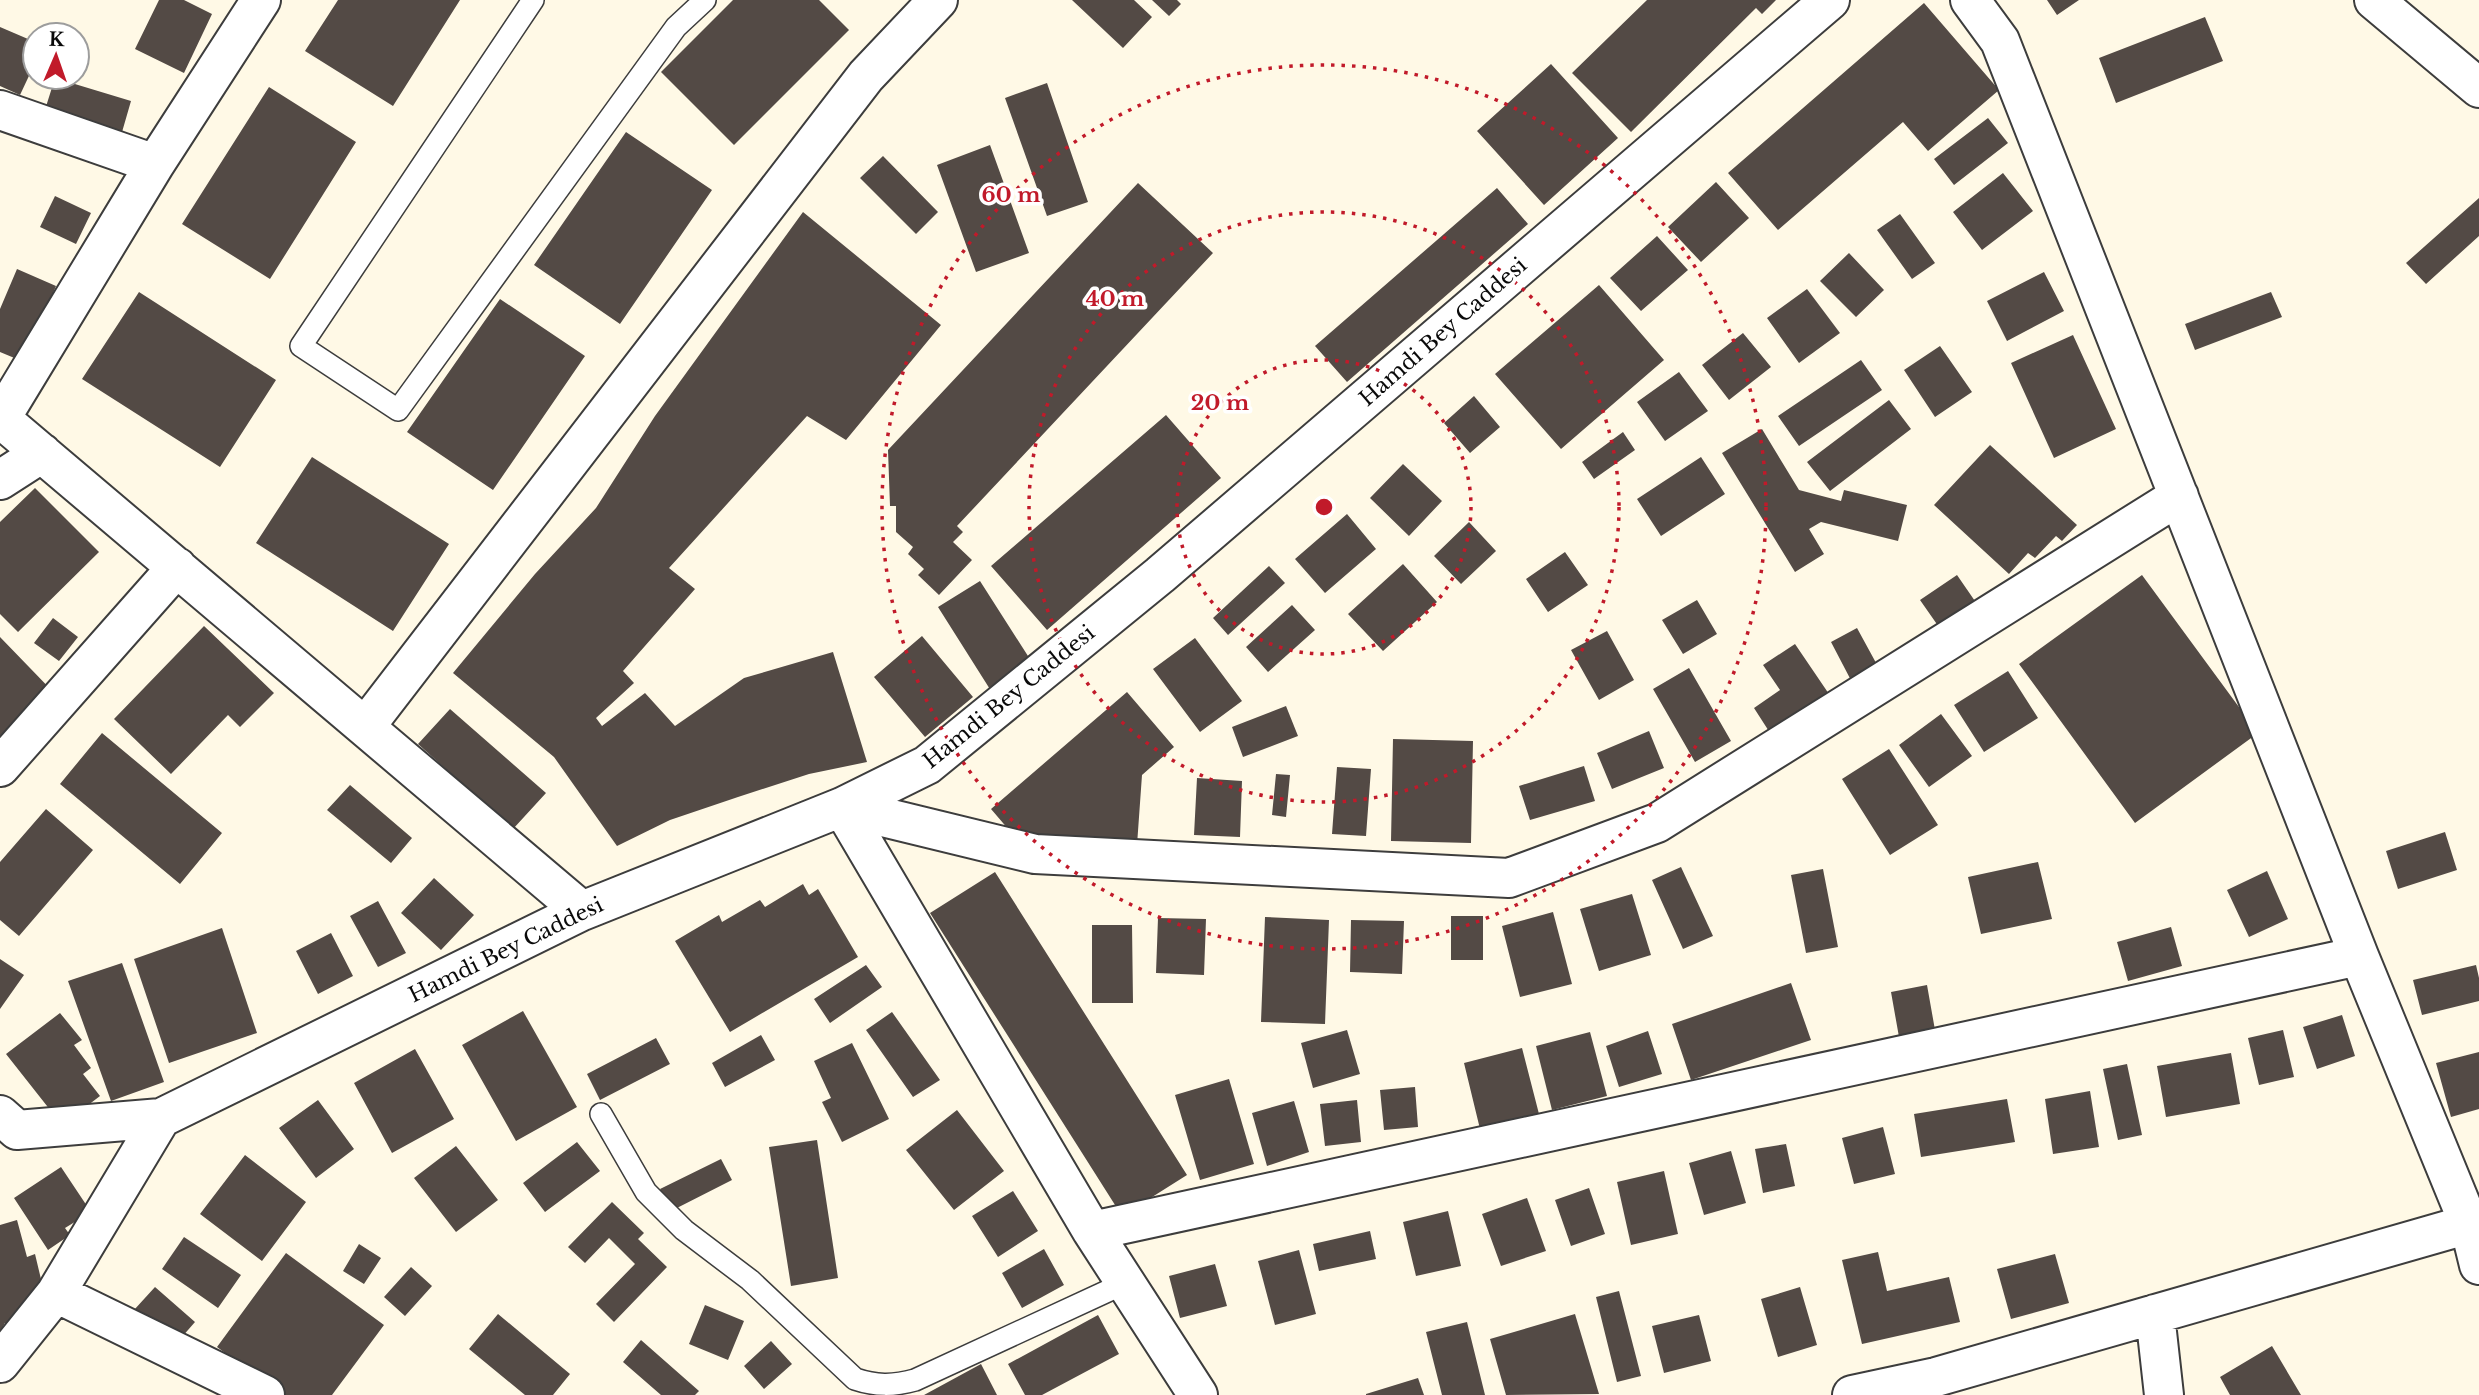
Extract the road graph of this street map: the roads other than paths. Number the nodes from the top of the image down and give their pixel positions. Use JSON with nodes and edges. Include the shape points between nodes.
{"nodes":[{"id":1,"x":261,"y":0,"type":"edge"},
{"id":2,"x":533,"y":0,"type":"edge"},
{"id":3,"x":705,"y":0,"type":"edge"},
{"id":4,"x":939,"y":0,"type":"edge"},
{"id":5,"x":1830,"y":0,"type":"edge"},
{"id":6,"x":1970,"y":0,"type":"edge"},
{"id":7,"x":2374,"y":0,"type":"edge"},
{"id":8,"x":2479,"y":88,"type":"edge"},
{"id":9,"x":0,"y":110,"type":"edge"},
{"id":10,"x":155,"y":164,"type":"junction"},
{"id":11,"x":0,"y":418,"type":"edge"},
{"id":12,"x":42,"y":453,"type":"junction"},
{"id":13,"x":0,"y":480,"type":"edge"},
{"id":14,"x":2179,"y":496,"type":"junction"},
{"id":15,"x":177,"y":567,"type":"junction"},
{"id":16,"x":365,"y":727,"type":"junction"},
{"id":17,"x":0,"y":767,"type":"edge"},
{"id":18,"x":842,"y":807,"type":"junction"},
{"id":19,"x":582,"y":912,"type":"junction"},
{"id":20,"x":2359,"y":956,"type":"junction"},
{"id":21,"x":601,"y":1114,"type":"dead end"},
{"id":22,"x":160,"y":1118,"type":"junction"},
{"id":23,"x":6,"y":1128,"type":"edge"},
{"id":24,"x":2474,"y":1223,"type":"edge"},
{"id":25,"x":1092,"y":1231,"type":"junction"},
{"id":26,"x":2479,"y":1265,"type":"edge"},
{"id":27,"x":1125,"y":1283,"type":"junction"},
{"id":28,"x":56,"y":1293,"type":"junction"},
{"id":29,"x":2155,"y":1314,"type":"junction"},
{"id":30,"x":0,"y":1363,"type":"edge"},
{"id":31,"x":1937,"y":1386,"type":"edge"},
{"id":32,"x":265,"y":1395,"type":"edge"},
{"id":33,"x":1198,"y":1395,"type":"edge"},
{"id":34,"x":1852,"y":1395,"type":"edge"},
{"id":35,"x":2164,"y":1395,"type":"edge"}],
"edges":[{"from":1,"to":10,"type":"street"},
{"from":2,"to":3,"type":"lane","via":[[301,346],[398,410],[676,27]]},
{"from":4,"to":16,"type":"street","via":[[866,76]]},
{"from":5,"to":18,"type":"street","name":"Hamdi Bey Caddesi","via":[[1150,584],[927,765]]},
{"from":6,"to":14,"type":"street","via":[[2000,41]]},
{"from":7,"to":8,"type":"street"},
{"from":9,"to":10,"type":"street"},
{"from":10,"to":11,"type":"street"},
{"from":11,"to":12,"type":"street"},
{"from":12,"to":13,"type":"street"},
{"from":12,"to":15,"type":"street"},
{"from":14,"to":18,"type":"street","via":[[1657,823],[1509,878],[1035,854]]},
{"from":14,"to":20,"type":"street"},
{"from":15,"to":16,"type":"street"},
{"from":15,"to":17,"type":"street"},
{"from":16,"to":19,"type":"street"},
{"from":18,"to":19,"type":"street","name":"Hamdi Bey Caddesi"},
{"from":18,"to":25,"type":"street"},
{"from":19,"to":22,"type":"street","name":"Hamdi Bey Caddesi"},
{"from":20,"to":24,"type":"street"},
{"from":20,"to":25,"type":"street"},
{"from":21,"to":27,"type":"lane","via":[[655,1202],[750,1280],[855,1379],[899,1384],[915,1380]]},
{"from":22,"to":23,"type":"street"},
{"from":22,"to":28,"type":"street"},
{"from":24,"to":26,"type":"street"},
{"from":24,"to":29,"type":"street"},
{"from":25,"to":27,"type":"street"},
{"from":27,"to":33,"type":"street"},
{"from":28,"to":30,"type":"street"},
{"from":28,"to":32,"type":"street"},
{"from":29,"to":31,"type":"street"},
{"from":29,"to":35,"type":"street"},
{"from":31,"to":34,"type":"street"}]}
